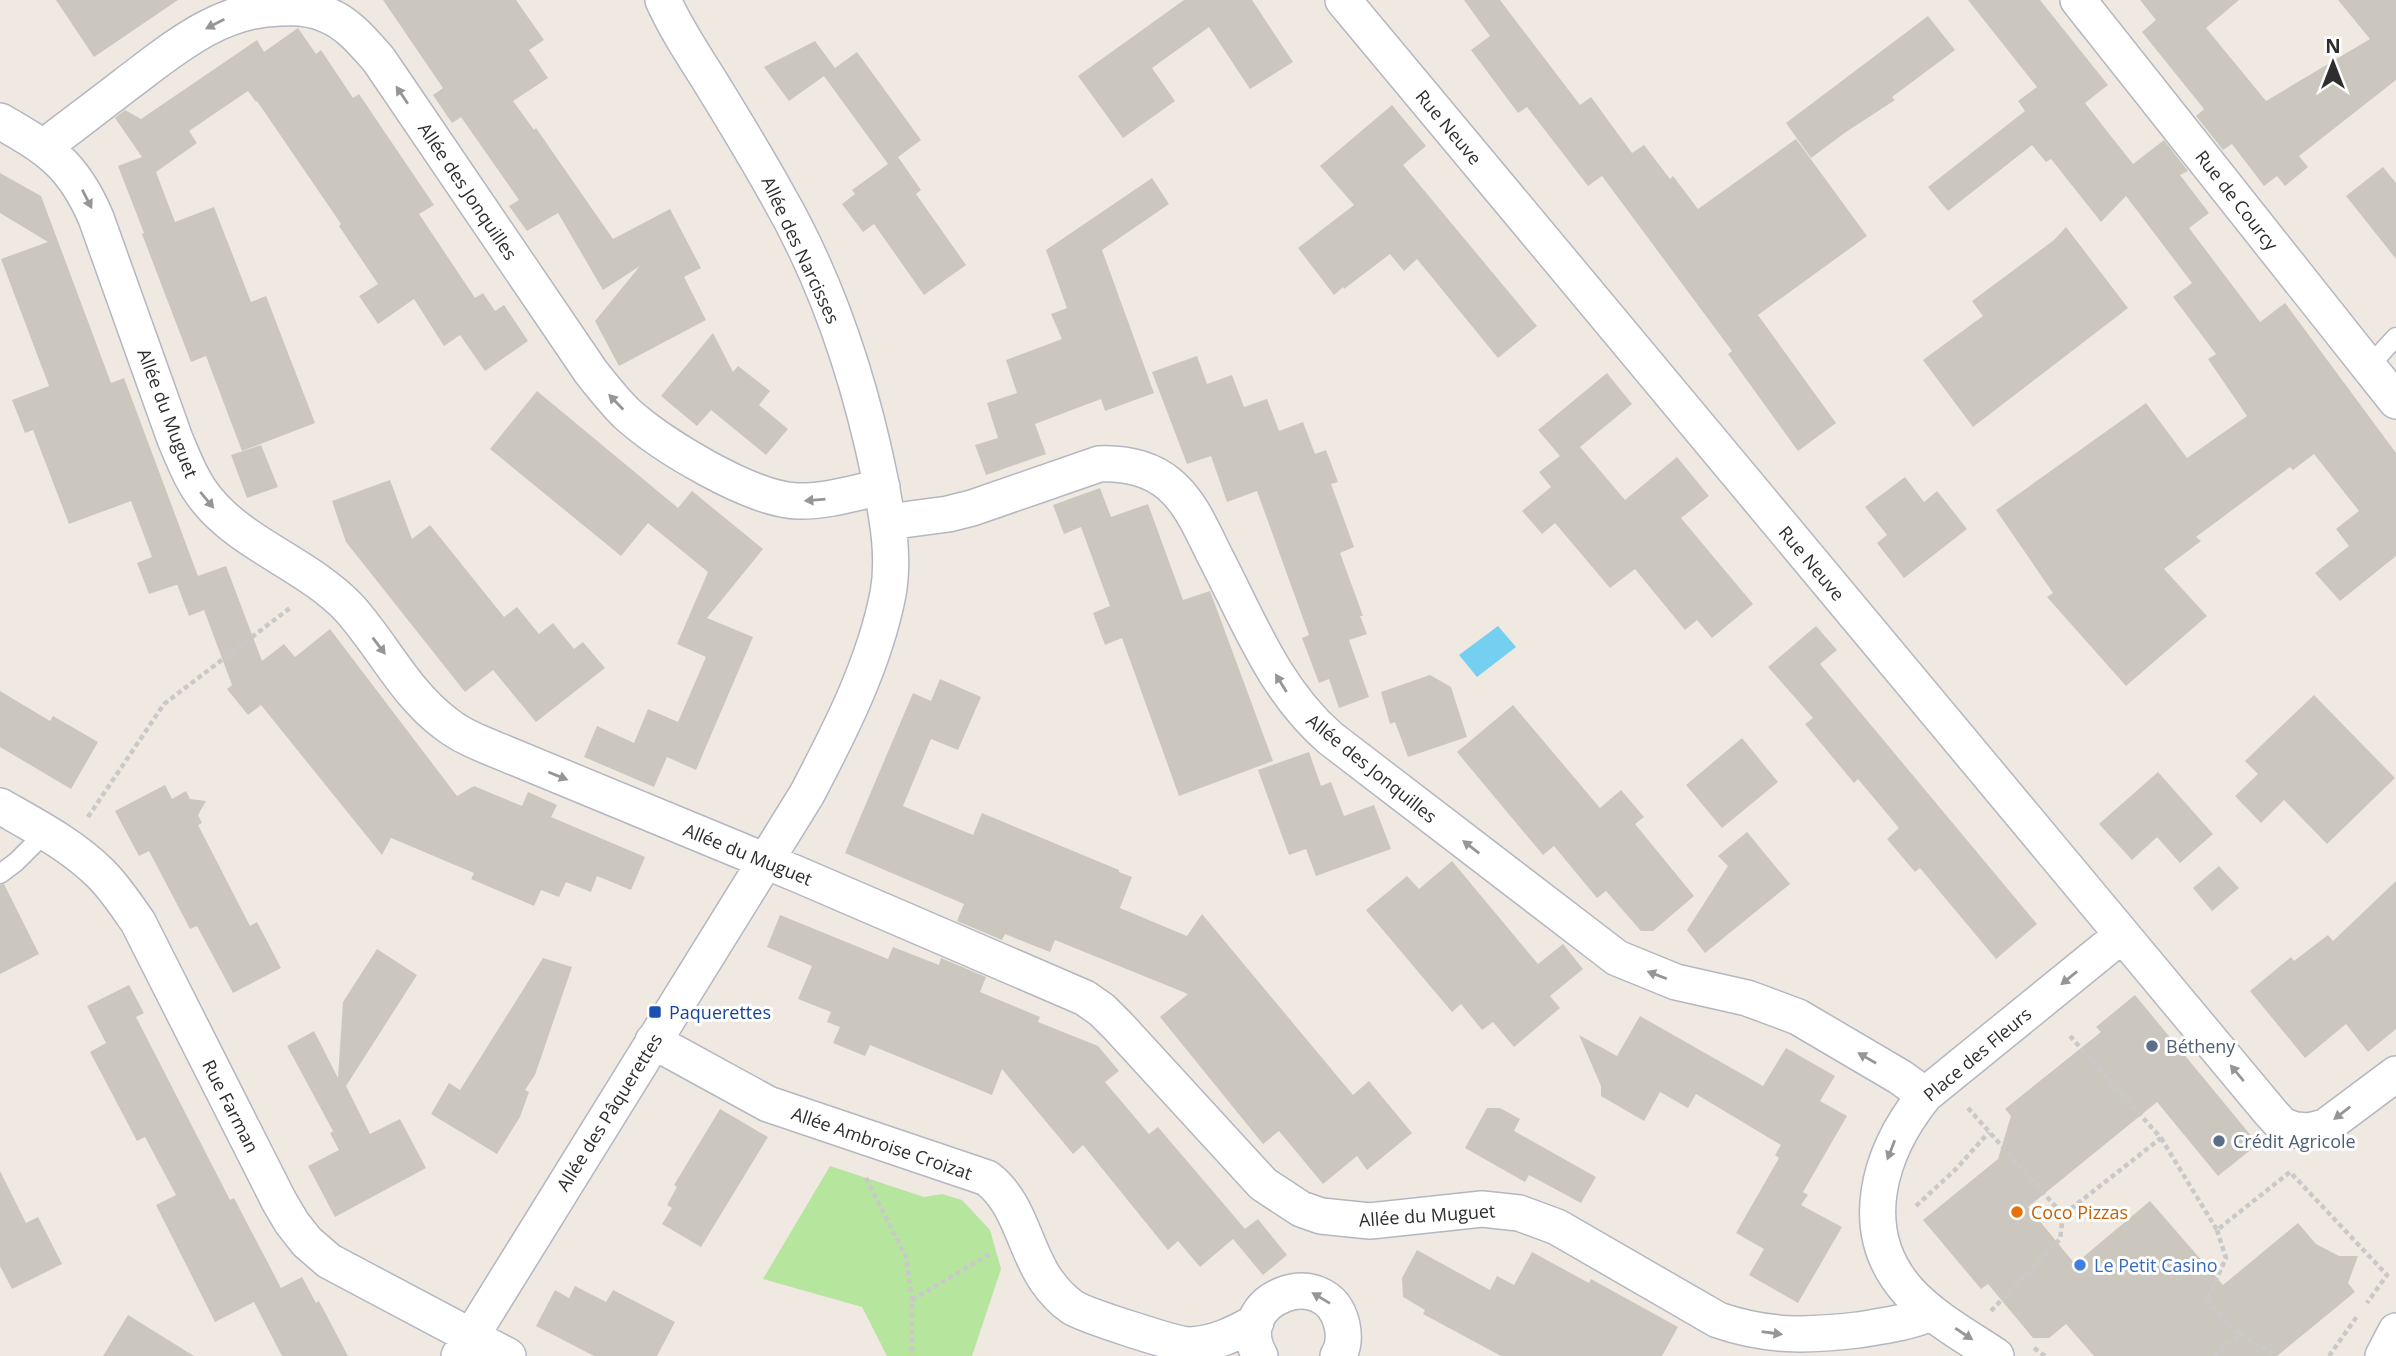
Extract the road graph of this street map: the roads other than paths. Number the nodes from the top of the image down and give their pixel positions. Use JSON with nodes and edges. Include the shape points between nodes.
{"nodes":[{"id":1,"x":663,"y":0,"type":"edge"},
{"id":2,"x":1343,"y":0,"type":"edge"},
{"id":3,"x":2078,"y":0,"type":"edge"},
{"id":4,"x":0,"y":121,"type":"edge"},
{"id":5,"x":44,"y":146,"type":"junction"},
{"id":6,"x":2396,"y":337,"type":"edge"},
{"id":7,"x":2368,"y":366,"type":"junction"},
{"id":8,"x":2396,"y":401,"type":"edge"},
{"id":9,"x":881,"y":487,"type":"junction"},
{"id":10,"x":888,"y":522,"type":"junction"},
{"id":11,"x":0,"y":806,"type":"edge"},
{"id":12,"x":56,"y":840,"type":"junction"},
{"id":13,"x":766,"y":862,"type":"junction"},
{"id":14,"x":0,"y":874,"type":"edge"},
{"id":15,"x":2122,"y":935,"type":"junction"},
{"id":16,"x":653,"y":1041,"type":"junction"},
{"id":17,"x":2396,"y":1074,"type":"edge"},
{"id":18,"x":1934,"y":1087,"type":"junction"},
{"id":19,"x":1931,"y":1313,"type":"junction"},
{"id":20,"x":2396,"y":1331,"type":"edge"},
{"id":21,"x":1258,"y":1339,"type":"edge"},
{"id":22,"x":465,"y":1346,"type":"edge"},
{"id":23,"x":508,"y":1356,"type":"edge"},
{"id":24,"x":1338,"y":1356,"type":"edge"},
{"id":25,"x":1996,"y":1356,"type":"edge"},
{"id":26,"x":2383,"y":1356,"type":"edge"}],
"edges":[{"from":1,"to":9,"type":"street","name":"Allée des Narcisses","via":[[780,198],[824,293],[851,366]]},
{"from":2,"to":15,"type":"street","name":"Rue Neuve"},
{"from":3,"to":7,"type":"street","name":"Rue de Courcy"},
{"from":4,"to":5,"type":"street","name":"Allée du Muguet"},
{"from":9,"to":5,"type":"street","name":"Allée des Jonquilles","one_way":true,"via":[[816,501],[759,494],[674,447],[628,414],[591,372],[379,60],[343,24],[326,14],[294,7],[268,8],[219,21],[174,48]]},
{"from":5,"to":13,"type":"street","name":"Allée du Muguet","one_way":true,"via":[[86,193],[175,439],[208,502],[350,609],[417,696],[447,725],[486,746]]},
{"from":6,"to":7,"type":"lane"},
{"from":7,"to":8,"type":"street","name":"Rue de Courcy"},
{"from":9,"to":10,"type":"street","name":"Allée des Narcisses"},
{"from":10,"to":13,"type":"street","name":"Allée des Pâquerettes","via":[[888,592],[865,673],[807,794]]},
{"from":18,"to":10,"type":"street","name":"Allée des Jonquilles","one_way":true,"via":[[1900,1077],[1798,1017],[1746,998],[1676,982],[1617,958],[1330,738],[1300,709],[1277,677],[1191,509],[1168,483],[1152,473],[1098,464],[972,508]]},
{"from":11,"to":12,"type":"street","name":"Rue Farman"},
{"from":12,"to":14,"type":"lane"},
{"from":12,"to":22,"type":"street","name":"Rue Farman","via":[[101,874],[138,922],[299,1233],[330,1261]]},
{"from":13,"to":16,"type":"street","name":"Allée des Pâquerettes"},
{"from":13,"to":19,"type":"street","name":"Allée du Muguet","one_way":true,"via":[[1085,998],[1118,1026],[1263,1184],[1301,1209],[1370,1221],[1482,1209],[1519,1213],[1557,1227],[1718,1320],[1789,1336],[1896,1325]]},
{"from":17,"to":15,"type":"street","name":"Rue Neuve","one_way":true,"via":[[2325,1126],[2309,1131],[2282,1125]]},
{"from":15,"to":18,"type":"street","name":"Place des Fleurs","one_way":true},
{"from":16,"to":21,"type":"street","name":"Allée Ambroise Croizat","via":[[768,1104],[987,1178],[998,1186],[1044,1277],[1074,1308],[1188,1345]]},
{"from":16,"to":22,"type":"street","name":"Allée des Pâquerettes"},
{"from":18,"to":19,"type":"street","name":"Place des Fleurs","one_way":true,"via":[[1908,1116],[1889,1152],[1878,1216],[1879,1235],[1894,1272]]},
{"from":19,"to":25,"type":"street","name":"Place des Fleurs","one_way":true},
{"from":20,"to":26,"type":"street"},
{"from":24,"to":21,"type":"street","name":"Allée Ambroise Croizat","one_way":true,"via":[[1344,1334],[1340,1316],[1313,1292],[1278,1295],[1264,1306]]},
{"from":22,"to":23,"type":"street","name":"Rue Farman"}]}
